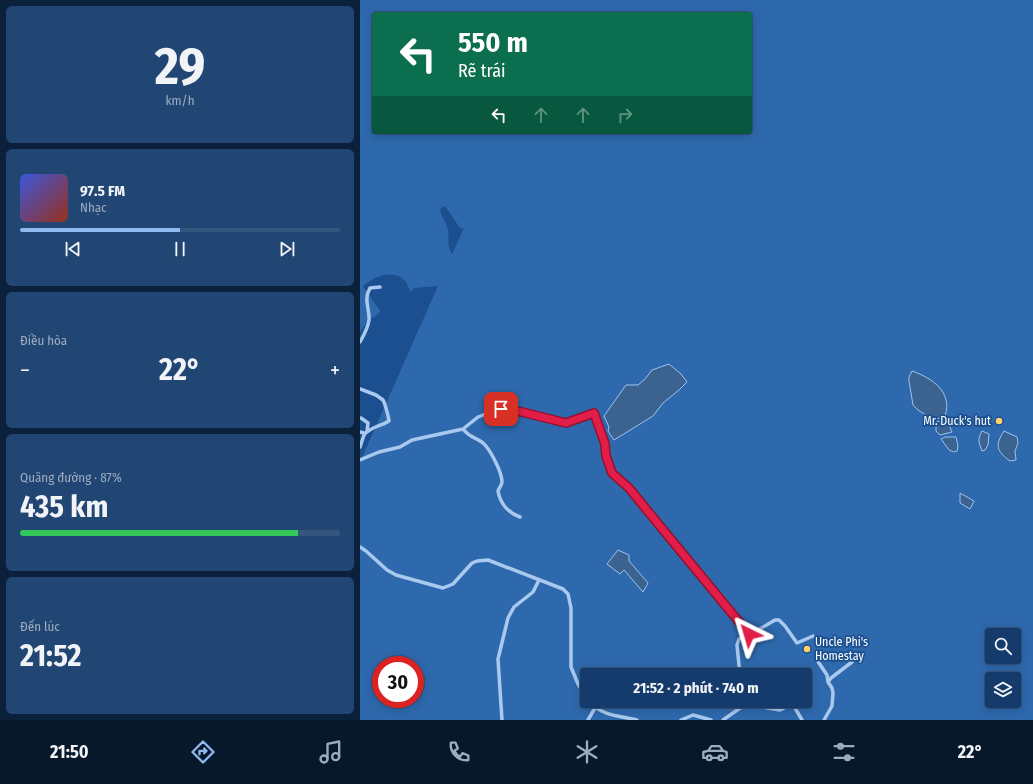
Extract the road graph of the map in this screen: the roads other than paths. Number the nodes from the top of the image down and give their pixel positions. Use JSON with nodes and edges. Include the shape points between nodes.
{"nodes":[{"id":1,"x":380,"y":287,"type":"dead end"},
{"id":2,"x":360,"y":342,"type":"edge"},
{"id":3,"x":360,"y":389,"type":"edge"},
{"id":4,"x":362,"y":418,"type":"dead end"},
{"id":5,"x":462,"y":429,"type":"junction"},
{"id":6,"x":367,"y":431,"type":"junction"},
{"id":7,"x":360,"y":432,"type":"edge"},
{"id":8,"x":364,"y":435,"type":"junction"},
{"id":9,"x":360,"y":447,"type":"edge"},
{"id":10,"x":360,"y":460,"type":"edge"},
{"id":11,"x":520,"y":517,"type":"dead end"},
{"id":12,"x":360,"y":547,"type":"edge"},
{"id":13,"x":539,"y":580,"type":"junction"},
{"id":14,"x":749,"y":634,"type":"junction"},
{"id":15,"x":813,"y":636,"type":"dead end"},
{"id":16,"x":850,"y":657,"type":"dead end"},
{"id":17,"x":817,"y":660,"type":"dead end"},
{"id":18,"x":740,"y":668,"type":"edge"},
{"id":19,"x":828,"y":682,"type":"junction"},
{"id":20,"x":580,"y":687,"type":"edge"},
{"id":21,"x":595,"y":708,"type":"joint"},
{"id":22,"x":740,"y":708,"type":"edge"},
{"id":23,"x":768,"y":708,"type":"edge"},
{"id":24,"x":784,"y":708,"type":"edge"},
{"id":25,"x":794,"y":708,"type":"edge"},
{"id":26,"x":502,"y":720,"type":"edge"},
{"id":27,"x":588,"y":720,"type":"edge"},
{"id":28,"x":637,"y":720,"type":"edge"},
{"id":29,"x":681,"y":720,"type":"edge"},
{"id":30,"x":711,"y":720,"type":"edge"},
{"id":31,"x":723,"y":720,"type":"edge"},
{"id":32,"x":802,"y":720,"type":"edge"},
{"id":33,"x":824,"y":720,"type":"edge"}],
"edges":[{"from":1,"to":2,"type":"street","via":[[370,288],[367,293],[369,320]]},
{"from":3,"to":6,"type":"street","via":[[384,400],[389,419],[380,427]]},
{"from":4,"to":6,"type":"street","via":[[368,423]]},
{"from":5,"to":10,"type":"street","via":[[412,440],[400,447]]},
{"from":5,"to":11,"type":"street","via":[[468,436],[481,441],[488,448],[502,480],[498,491],[500,497],[508,511]]},
{"from":5,"to":14,"type":"street","via":[[478,417],[501,409],[566,423],[594,413],[612,473],[629,488]]},
{"from":6,"to":8,"type":"street"},
{"from":7,"to":8,"type":"street"},
{"from":8,"to":9,"type":"street"},
{"from":12,"to":13,"type":"street","via":[[387,570],[442,588],[453,584],[472,563],[488,560]]},
{"from":13,"to":20,"type":"street","via":[[563,589],[568,594],[571,613],[571,667]]},
{"from":13,"to":26,"type":"street","via":[[533,592],[514,607],[508,618],[498,663]]},
{"from":14,"to":15,"type":"street","via":[[779,620],[797,643]]},
{"from":14,"to":18,"type":"street","via":[[738,642]]},
{"from":16,"to":19,"type":"street","via":[[852,662]]},
{"from":17,"to":19,"type":"street","via":[[827,675]]},
{"from":19,"to":33,"type":"street","via":[[834,693]]},
{"from":21,"to":27,"type":"street"},
{"from":21,"to":28,"type":"street","via":[[611,715]]},
{"from":22,"to":31,"type":"street"},
{"from":23,"to":24,"type":"street"},
{"from":25,"to":32,"type":"street"},
{"from":29,"to":30,"type":"street","via":[[694,715]]}]}
